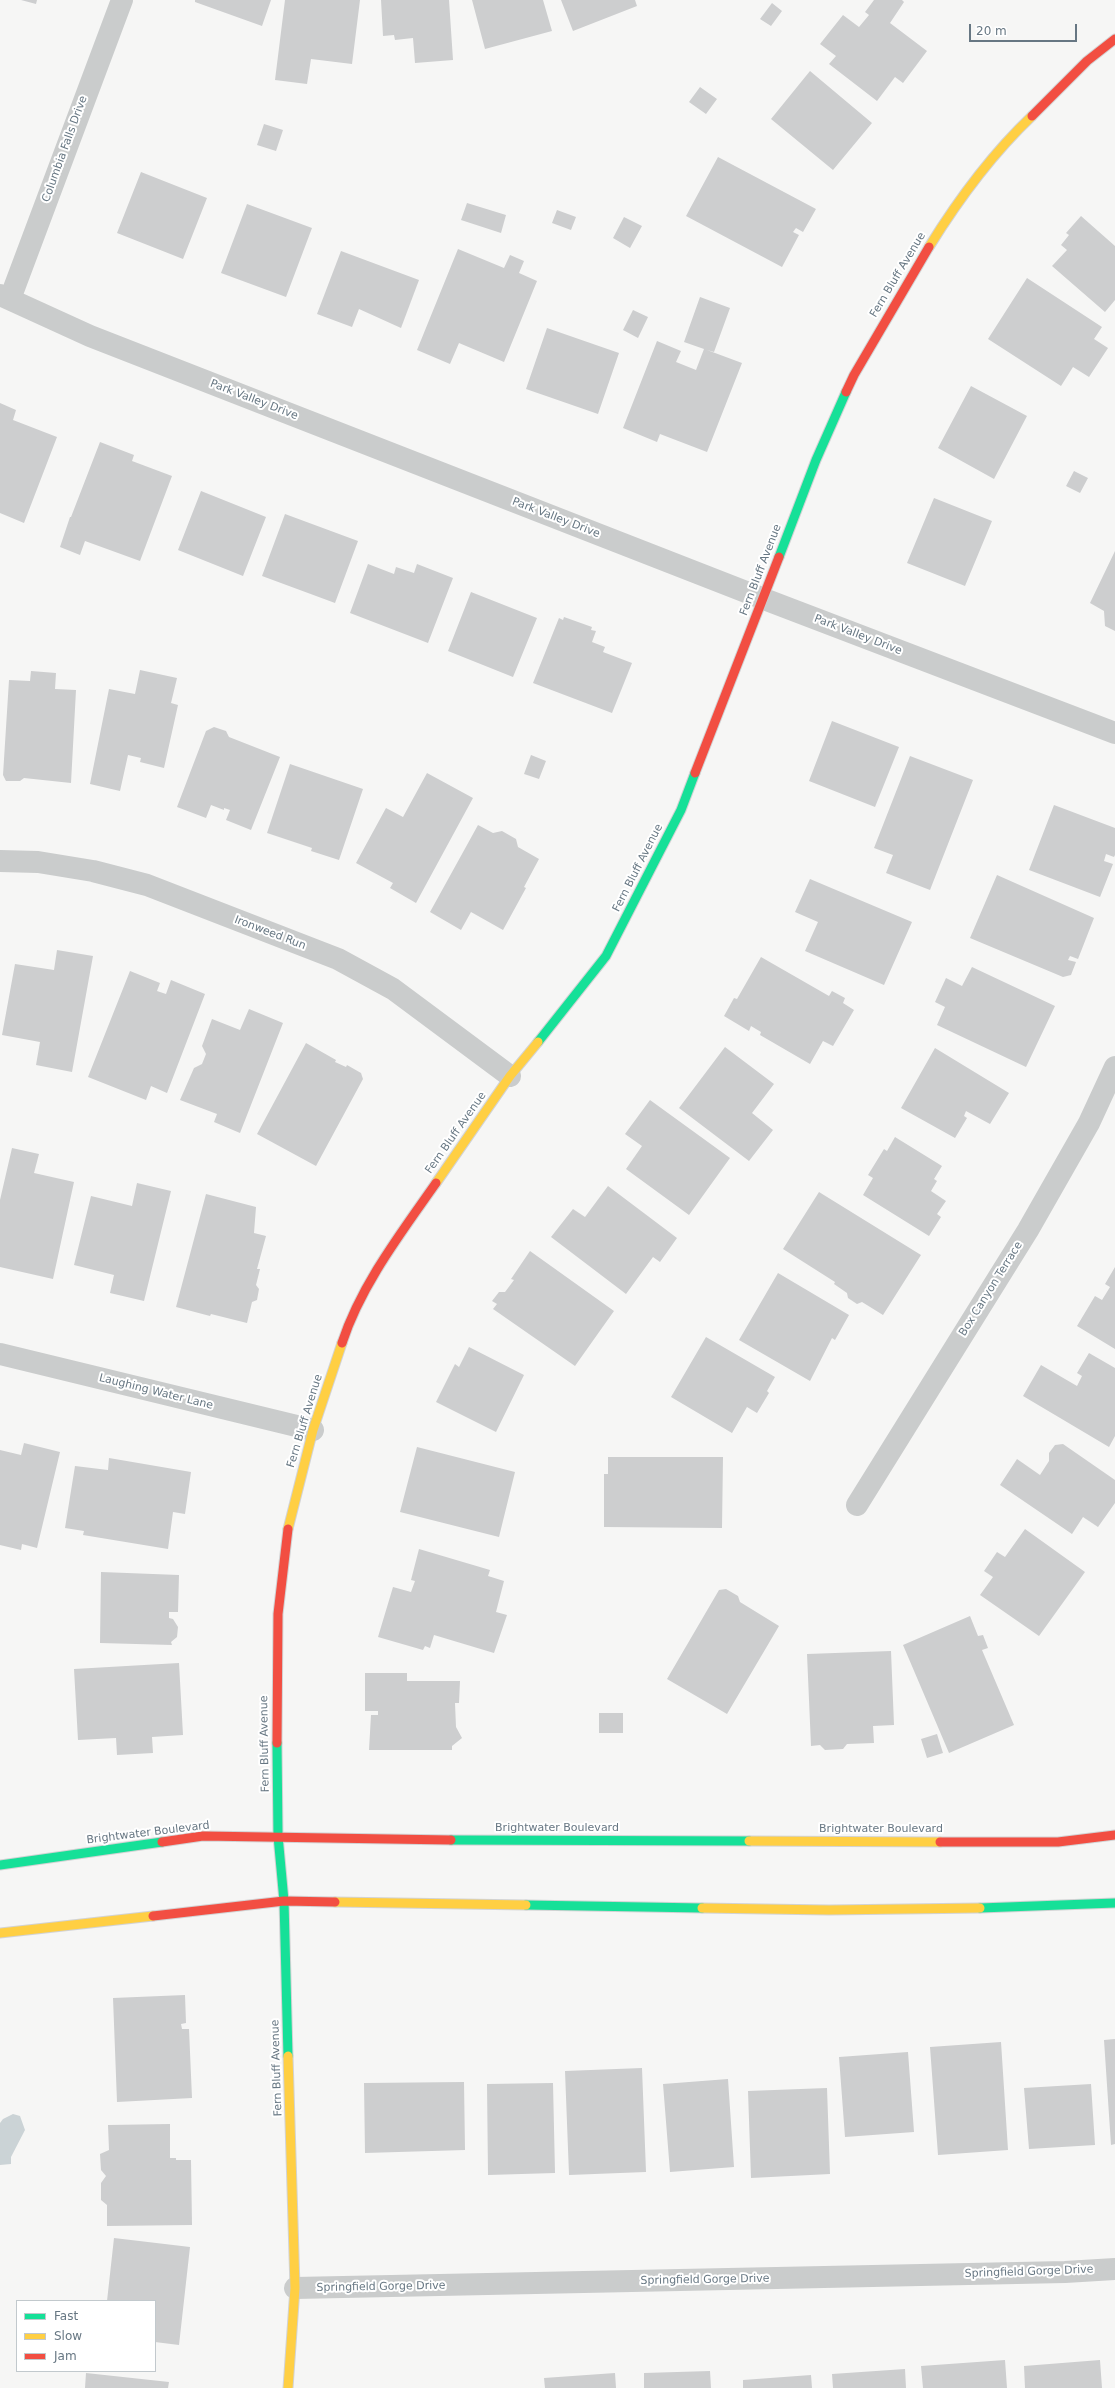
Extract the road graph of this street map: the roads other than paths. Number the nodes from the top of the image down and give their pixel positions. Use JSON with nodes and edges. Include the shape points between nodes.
{"nodes":[{"id":1,"x":122,"y":0,"type":"edge"},
{"id":2,"x":1115,"y":39,"type":"edge"},
{"id":3,"x":5,"y":297,"type":"edge"},
{"id":4,"x":764,"y":599,"type":"junction"},
{"id":5,"x":1115,"y":733,"type":"edge"},
{"id":6,"x":0,"y":861,"type":"edge"},
{"id":7,"x":1115,"y":1067,"type":"edge"},
{"id":8,"x":510,"y":1076,"type":"junction"},
{"id":9,"x":0,"y":1354,"type":"edge"},
{"id":10,"x":313,"y":1430,"type":"junction"},
{"id":11,"x":857,"y":1505,"type":"dead end"},
{"id":12,"x":1115,"y":1834,"type":"edge"},
{"id":13,"x":278,"y":1836,"type":"junction"},
{"id":14,"x":0,"y":1865,"type":"edge"},
{"id":15,"x":284,"y":1901,"type":"junction"},
{"id":16,"x":1115,"y":1903,"type":"edge"},
{"id":17,"x":0,"y":1933,"type":"edge"},
{"id":18,"x":1115,"y":2268,"type":"edge"},
{"id":19,"x":295,"y":2288,"type":"junction"},
{"id":20,"x":288,"y":2388,"type":"edge"}],
"edges":[{"from":1,"to":3,"type":"street","name":"Columbia Falls Drive"},
{"from":2,"to":4,"type":"street","name":"Fern Bluff Avenue","via":[[1087,61],[1022,124],[948,217],[916,268],[854,375],[816,460]]},
{"from":3,"to":4,"type":"street","name":"Park Valley Drive","via":[[90,336]]},
{"from":4,"to":5,"type":"street","name":"Park Valley Drive"},
{"from":4,"to":8,"type":"street","name":"Fern Bluff Avenue","via":[[681,810],[606,956]]},
{"from":6,"to":8,"type":"street","name":"Ironweed Run","via":[[38,862],[93,871],[147,885],[338,959],[393,989]]},
{"from":7,"to":11,"type":"street","name":"Box Canyon Terrace","via":[[1089,1123],[1028,1230]]},
{"from":8,"to":10,"type":"street","name":"Fern Bluff Avenue","via":[[398,1235],[368,1286],[343,1340]]},
{"from":9,"to":10,"type":"street","name":"Laughing Water Lane"},
{"from":10,"to":13,"type":"street","name":"Fern Bluff Avenue","via":[[288,1525],[278,1614]]},
{"from":12,"to":13,"type":"street","name":"Brightwater Boulevard","via":[[1058,1842],[534,1841]]},
{"from":13,"to":14,"type":"street","name":"Brightwater Boulevard","via":[[203,1836]]},
{"from":13,"to":15,"type":"street","name":"Fern Bluff Avenue"},
{"from":15,"to":16,"type":"street","via":[[829,1910],[1040,1907]]},
{"from":15,"to":17,"type":"street"},
{"from":15,"to":19,"type":"street","name":"Fern Bluff Avenue"},
{"from":18,"to":19,"type":"street","name":"Springfield Gorge Drive","via":[[1065,2272]]},
{"from":19,"to":20,"type":"street","name":"Fern Bluff Avenue"}]}
